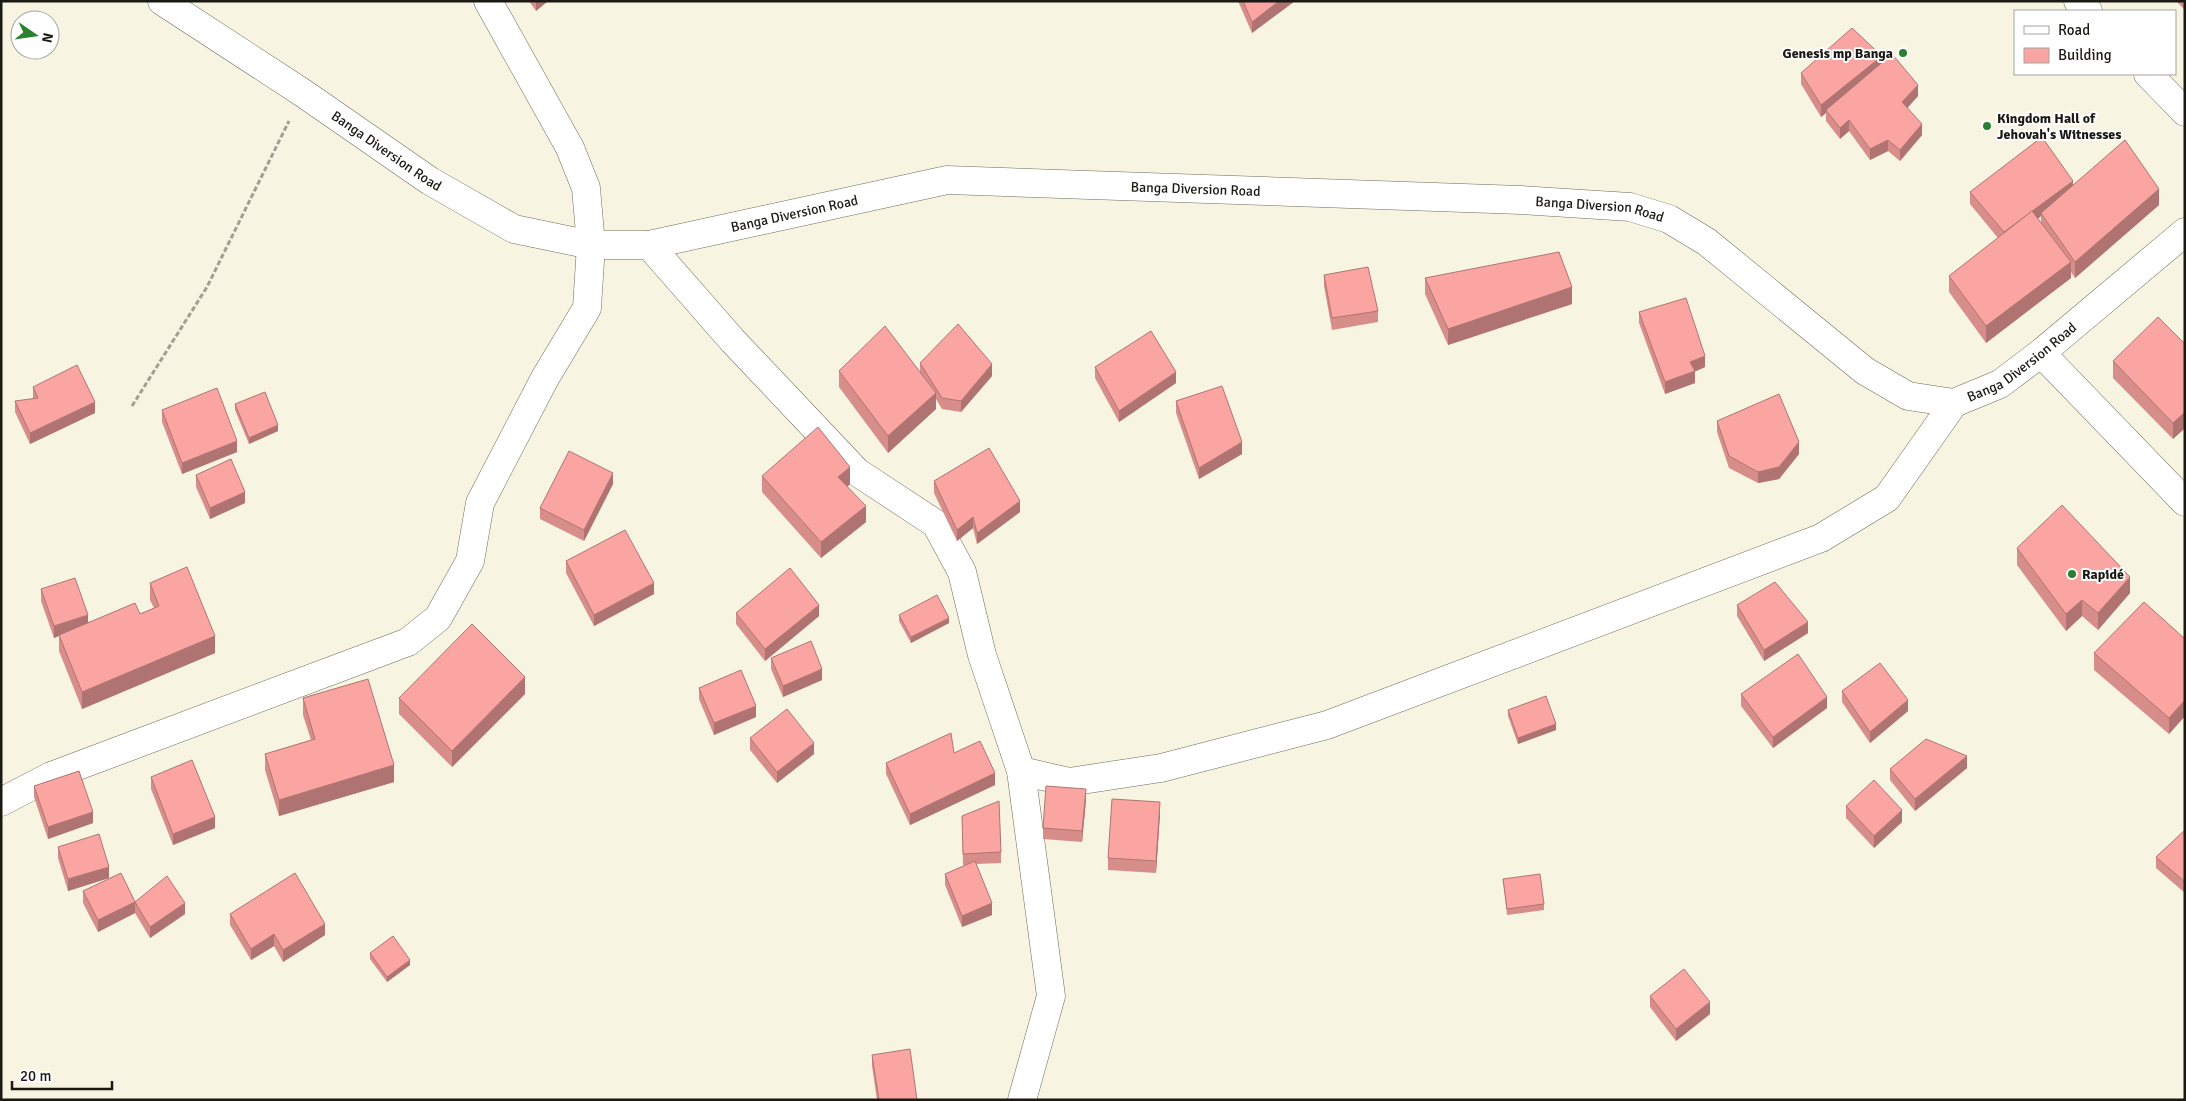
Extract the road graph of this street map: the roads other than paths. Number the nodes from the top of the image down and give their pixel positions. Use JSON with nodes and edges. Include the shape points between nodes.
{"nodes":[{"id":1,"x":162,"y":1,"type":"edge"},
{"id":2,"x":488,"y":1,"type":"edge"},
{"id":3,"x":2078,"y":1,"type":"edge"},
{"id":4,"x":2087,"y":10,"type":"edge"},
{"id":5,"x":2149,"y":75,"type":"edge"},
{"id":6,"x":2185,"y":112,"type":"edge"},
{"id":7,"x":2185,"y":232,"type":"edge"},
{"id":8,"x":591,"y":245,"type":"junction"},
{"id":9,"x":649,"y":245,"type":"junction"},
{"id":10,"x":2041,"y":353,"type":"junction"},
{"id":11,"x":1954,"y":403,"type":"junction"},
{"id":12,"x":2185,"y":502,"type":"edge"},
{"id":13,"x":1021,"y":770,"type":"junction"},
{"id":14,"x":1,"y":802,"type":"edge"},
{"id":15,"x":1022,"y":1100,"type":"edge"}],
"edges":[{"from":1,"to":8,"type":"street","name":"Banga Diversion Road","via":[[430,181],[514,228]]},
{"from":2,"to":8,"type":"street","via":[[570,148],[586,188]]},
{"from":3,"to":4,"type":"street"},
{"from":5,"to":6,"type":"street"},
{"from":7,"to":10,"type":"street","name":"Banga Diversion Road"},
{"from":8,"to":9,"type":"street","name":"Banga Diversion Road"},
{"from":8,"to":14,"type":"street","via":[[587,308],[545,378],[480,503],[470,561],[438,618],[408,642],[51,776]]},
{"from":9,"to":11,"type":"street","name":"Banga Diversion Road","via":[[947,180],[1521,200],[1630,207],[1668,219],[1708,242],[1865,371],[1908,396]]},
{"from":9,"to":13,"type":"street","via":[[733,341],[857,472],[936,524],[962,572],[982,655]]},
{"from":10,"to":11,"type":"street","name":"Banga Diversion Road","via":[[2000,384]]},
{"from":10,"to":12,"type":"street"},
{"from":11,"to":13,"type":"street","via":[[1887,498],[1821,538],[1327,725],[1161,768],[1078,781],[1069,782]]},
{"from":13,"to":15,"type":"street","via":[[1051,996]]}]}
